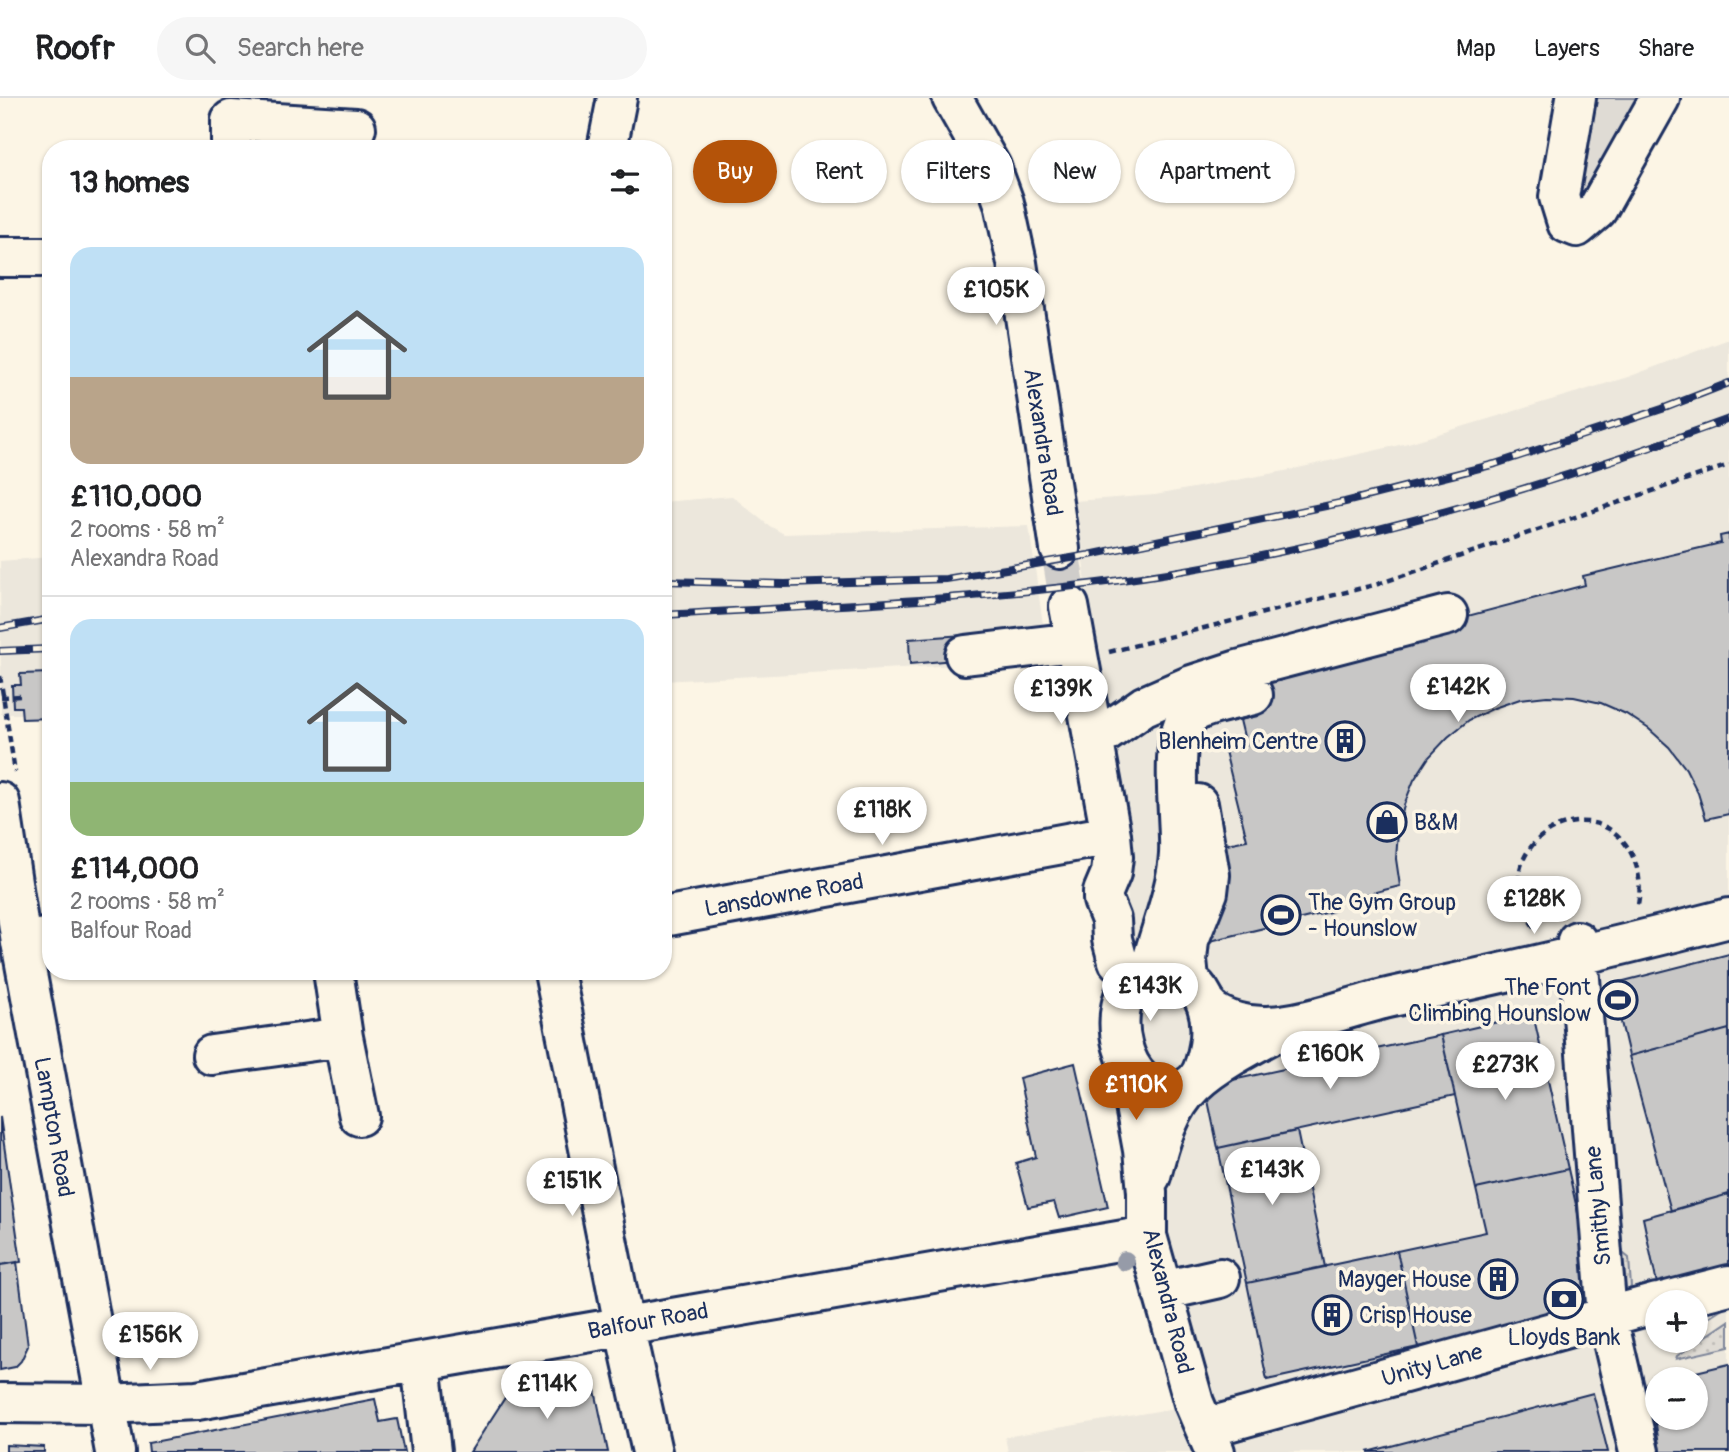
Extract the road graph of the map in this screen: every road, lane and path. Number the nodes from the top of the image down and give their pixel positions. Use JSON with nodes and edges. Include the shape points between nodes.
{"nodes":[{"id":1,"x":617,"y":98,"type":"edge"},
{"id":2,"x":952,"y":98,"type":"edge"},
{"id":3,"x":1576,"y":98,"type":"edge"},
{"id":4,"x":1660,"y":98,"type":"edge"},
{"id":5,"x":356,"y":128,"type":"dead end"},
{"id":6,"x":231,"y":140,"type":"edge"},
{"id":7,"x":609,"y":140,"type":"edge"},
{"id":8,"x":0,"y":257,"type":"edge"},
{"id":9,"x":42,"y":257,"type":"edge"},
{"id":10,"x":1729,"y":465,"type":"edge"},
{"id":11,"x":1059,"y":549,"type":"tunnel mouth"},
{"id":12,"x":1448,"y":615,"type":"dead end"},
{"id":13,"x":1074,"y":636,"type":"junction"},
{"id":14,"x":965,"y":655,"type":"dead end"},
{"id":15,"x":0,"y":696,"type":"edge"},
{"id":16,"x":21,"y":696,"type":"dead end"},
{"id":17,"x":1094,"y":741,"type":"junction"},
{"id":18,"x":0,"y":802,"type":"edge"},
{"id":19,"x":1111,"y":835,"type":"junction"},
{"id":20,"x":1638,"y":906,"type":"dead end"},
{"id":21,"x":672,"y":915,"type":"edge"},
{"id":22,"x":1729,"y":918,"type":"edge"},
{"id":23,"x":22,"y":923,"type":"edge"},
{"id":24,"x":1534,"y":927,"type":"dead end"},
{"id":25,"x":1577,"y":949,"type":"junction"},
{"id":26,"x":1142,"y":976,"type":"junction"},
{"id":27,"x":334,"y":980,"type":"edge"},
{"id":28,"x":556,"y":980,"type":"edge"},
{"id":29,"x":1199,"y":993,"type":"junction"},
{"id":30,"x":1294,"y":1023,"type":"junction"},
{"id":31,"x":343,"y":1037,"type":"junction"},
{"id":32,"x":212,"y":1055,"type":"dead end"},
{"id":33,"x":1127,"y":1062,"type":"junction"},
{"id":34,"x":1194,"y":1084,"type":"junction"},
{"id":35,"x":359,"y":1116,"type":"dead end"},
{"id":36,"x":1147,"y":1192,"type":"junction"},
{"id":37,"x":1147,"y":1236,"type":"junction"},
{"id":38,"x":1220,"y":1278,"type":"dead end"},
{"id":39,"x":1729,"y":1285,"type":"edge"},
{"id":40,"x":1708,"y":1290,"type":"edge"},
{"id":41,"x":1162,"y":1291,"type":"junction"},
{"id":42,"x":1645,"y":1306,"type":"edge"},
{"id":43,"x":1607,"y":1316,"type":"junction"},
{"id":44,"x":624,"y":1325,"type":"junction"},
{"id":45,"x":421,"y":1362,"type":"junction"},
{"id":46,"x":0,"y":1403,"type":"edge"},
{"id":47,"x":105,"y":1404,"type":"junction"},
{"id":48,"x":1211,"y":1440,"type":"edge"},
{"id":49,"x":115,"y":1452,"type":"edge"},
{"id":50,"x":431,"y":1452,"type":"edge"},
{"id":51,"x":652,"y":1452,"type":"edge"},
{"id":52,"x":1639,"y":1452,"type":"edge"}],
"edges":[{"from":1,"to":7,"type":"street"},
{"from":2,"to":11,"type":"street","name":"Alexandra Road","via":[[991,167],[1004,203]]},
{"from":3,"to":4,"type":"street","via":[[1559,197],[1567,223],[1577,227],[1597,210]]},
{"from":5,"to":6,"type":"street","via":[[230,120]]},
{"from":8,"to":9,"type":"street"},
{"from":10,"to":13,"type":"path","via":[[1378,584]]},
{"from":12,"to":17,"type":"street","via":[[1192,685],[1144,706]]},
{"from":13,"to":14,"type":"street"},
{"from":13,"to":17,"type":"street"},
{"from":15,"to":16,"type":"path"},
{"from":17,"to":19,"type":"street"},
{"from":18,"to":23,"type":"street","name":"Lampton Road"},
{"from":19,"to":21,"type":"street","name":"Lansdowne Road"},
{"from":19,"to":26,"type":"street","via":[[1111,873],[1120,891],[1119,907],[1111,920],[1112,939],[1118,961]]},
{"from":20,"to":24,"type":"path","via":[[1639,877],[1628,847],[1597,824],[1571,823],[1537,838],[1525,853],[1518,885],[1521,905]]},
{"from":22,"to":25,"type":"street"},
{"from":23,"to":47,"type":"street","name":"Lampton Road"},
{"from":25,"to":30,"type":"street"},
{"from":25,"to":43,"type":"street","name":"Smithy Lane"},
{"from":26,"to":29,"type":"street","via":[[1164,971]]},
{"from":26,"to":29,"type":"street","via":[[1179,854],[1181,730],[1199,709],[1255,702],[1217,720],[1199,746],[1196,788],[1210,875],[1187,960]]},
{"from":26,"to":33,"type":"street","via":[[1126,996],[1121,1015]]},
{"from":27,"to":31,"type":"street"},
{"from":28,"to":44,"type":"street"},
{"from":29,"to":30,"type":"street","via":[[1218,1016],[1252,1026]]},
{"from":29,"to":34,"type":"street","via":[[1209,1040],[1202,1074]]},
{"from":30,"to":34,"type":"street"},
{"from":31,"to":32,"type":"street"},
{"from":31,"to":35,"type":"street"},
{"from":33,"to":34,"type":"street","via":[[1156,1089],[1183,1090]]},
{"from":33,"to":36,"type":"street","name":"Alexandra Road"},
{"from":34,"to":36,"type":"street","via":[[1170,1119]]},
{"from":36,"to":37,"type":"street","name":"Alexandra Road"},
{"from":37,"to":41,"type":"street","name":"Alexandra Road"},
{"from":37,"to":44,"type":"street","name":"Balfour Road"},
{"from":38,"to":41,"type":"street"},
{"from":39,"to":40,"type":"street"},
{"from":41,"to":48,"type":"street","name":"Alexandra Road","via":[[1194,1403]]},
{"from":42,"to":43,"type":"street","name":"Unity Lane"},
{"from":43,"to":48,"type":"street","name":"Unity Lane"},
{"from":43,"to":52,"type":"street","name":"Smithy Lane"},
{"from":44,"to":45,"type":"street","name":"Balfour Road"},
{"from":44,"to":51,"type":"street"},
{"from":45,"to":47,"type":"street","name":"Balfour Road","via":[[197,1399]]},
{"from":45,"to":50,"type":"street"},
{"from":46,"to":47,"type":"street","name":"Balfour Road"},
{"from":47,"to":49,"type":"street","name":"Lampton Road"}]}
